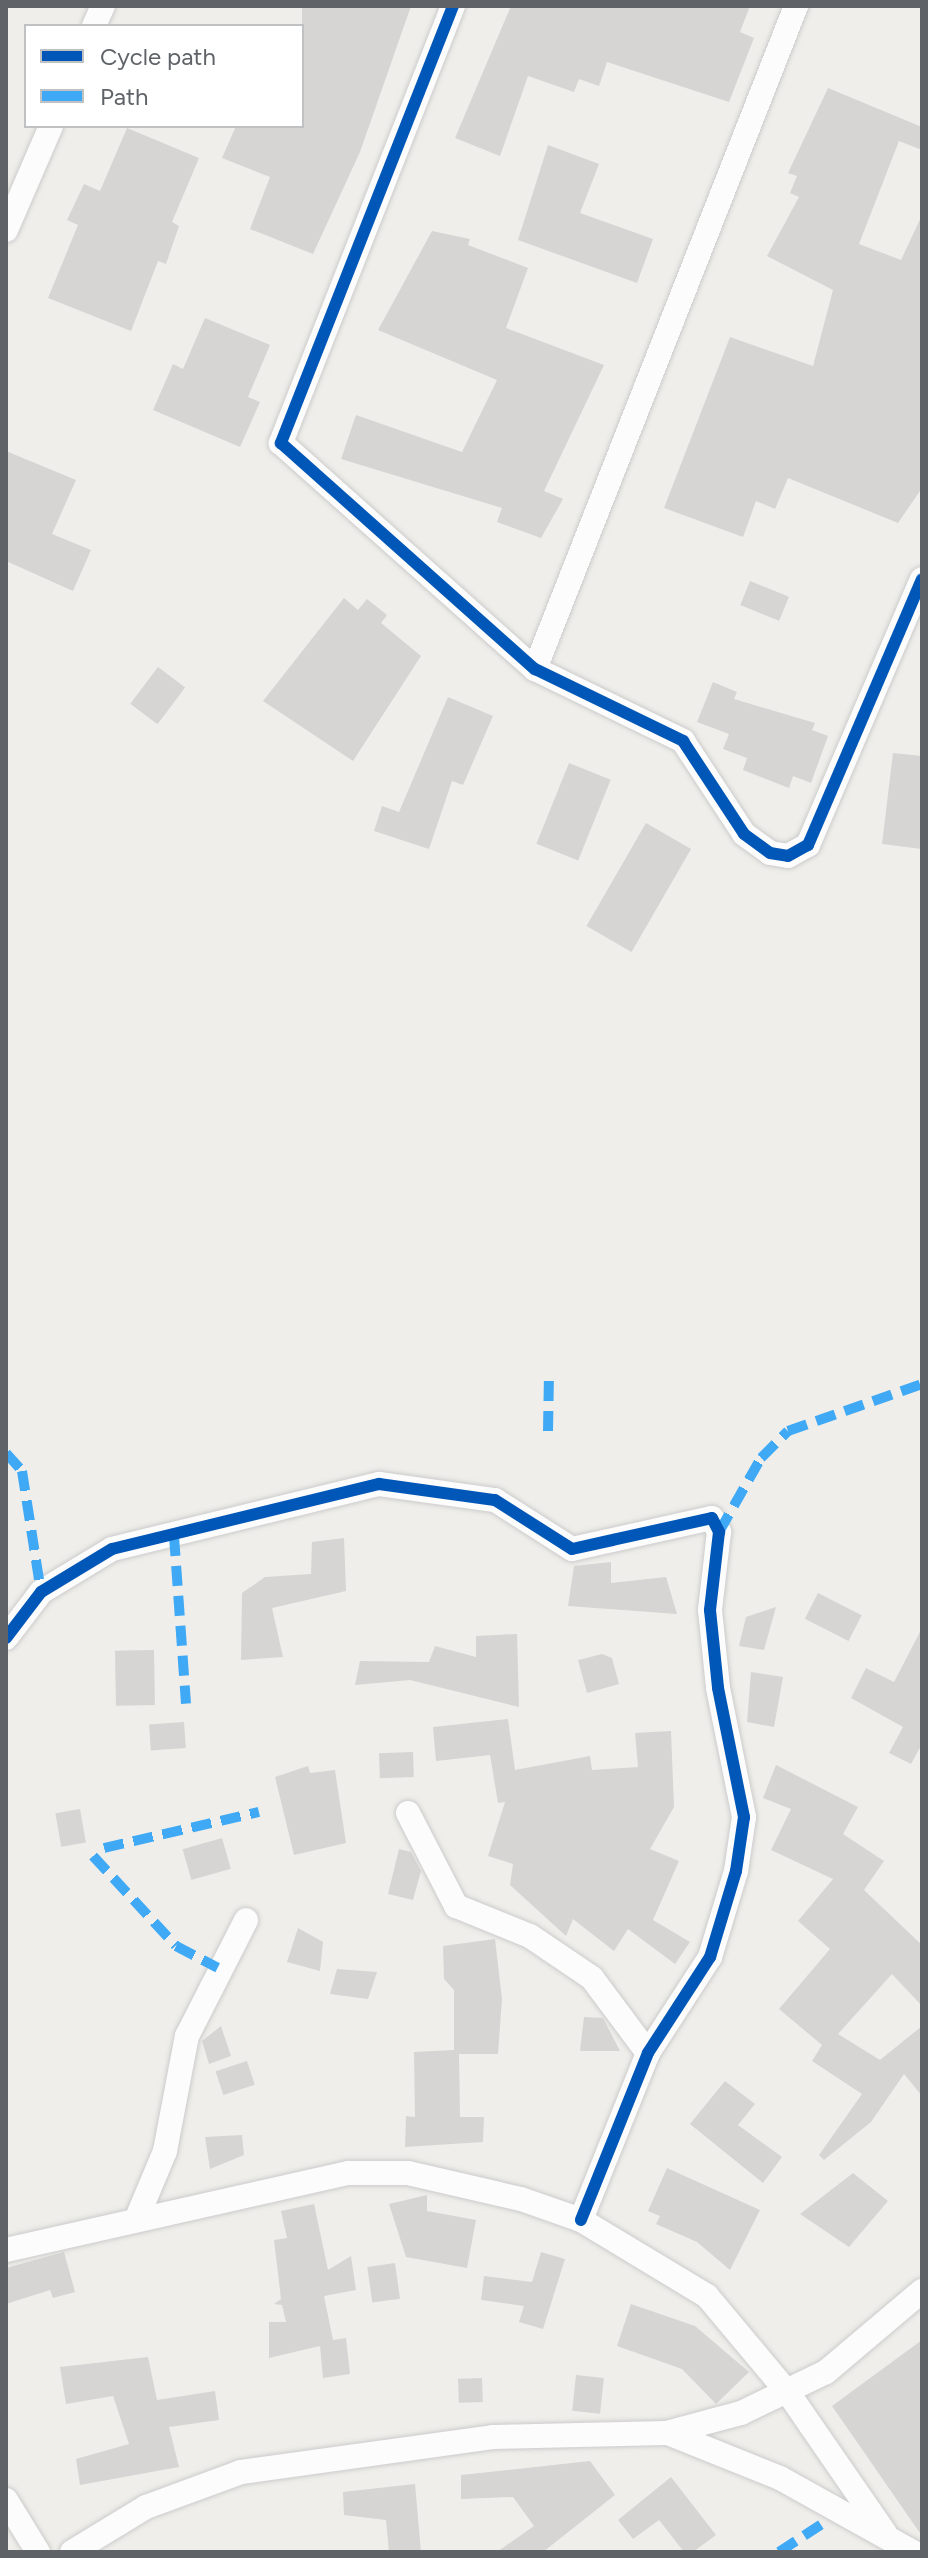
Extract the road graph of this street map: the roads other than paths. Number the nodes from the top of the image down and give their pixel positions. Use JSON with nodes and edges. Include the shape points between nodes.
{"nodes":[{"id":1,"x":453,"y":6,"type":"edge"},
{"id":2,"x":796,"y":6,"type":"edge"},
{"id":3,"x":50,"y":128,"type":"edge"},
{"id":4,"x":6,"y":230,"type":"edge"},
{"id":5,"x":922,"y":579,"type":"edge"},
{"id":6,"x":535,"y":669,"type":"junction"},
{"id":7,"x":6,"y":1638,"type":"edge"},
{"id":8,"x":408,"y":1813,"type":"dead end"},
{"id":9,"x":246,"y":1920,"type":"dead end"},
{"id":10,"x":648,"y":2053,"type":"junction"},
{"id":11,"x":137,"y":2218,"type":"junction"},
{"id":12,"x":581,"y":2220,"type":"junction"},
{"id":13,"x":6,"y":2250,"type":"edge"},
{"id":14,"x":922,"y":2291,"type":"edge"},
{"id":15,"x":789,"y":2394,"type":"junction"},
{"id":16,"x":666,"y":2433,"type":"junction"},
{"id":17,"x":6,"y":2500,"type":"edge"},
{"id":18,"x":885,"y":2533,"type":"junction"},
{"id":19,"x":38,"y":2552,"type":"edge"},
{"id":20,"x":72,"y":2552,"type":"edge"},
{"id":21,"x":913,"y":2552,"type":"edge"}],
"edges":[{"from":1,"to":6,"type":"street","via":[[281,443]]},
{"from":2,"to":6,"type":"street"},
{"from":3,"to":4,"type":"street"},
{"from":5,"to":6,"type":"street","via":[[808,845],[788,856],[744,834],[697,760],[664,727],[598,704]]},
{"from":7,"to":10,"type":"street","via":[[41,1592],[112,1549],[379,1484],[495,1500],[572,1549],[712,1518],[719,1532],[710,1610],[718,1688],[744,1817],[710,1957]]},
{"from":8,"to":10,"type":"street","via":[[456,1906],[530,1936],[592,1978]]},
{"from":9,"to":11,"type":"street","via":[[187,2036],[165,2151]]},
{"from":10,"to":12,"type":"street"},
{"from":11,"to":12,"type":"street","via":[[263,2187],[379,2171],[481,2188]]},
{"from":11,"to":13,"type":"street"},
{"from":12,"to":15,"type":"street","via":[[707,2296]]},
{"from":14,"to":15,"type":"street"},
{"from":15,"to":16,"type":"street"},
{"from":15,"to":18,"type":"street"},
{"from":16,"to":18,"type":"street","via":[[740,2459]]},
{"from":16,"to":20,"type":"street","via":[[493,2437],[241,2472],[146,2507]]},
{"from":17,"to":19,"type":"street"},
{"from":18,"to":21,"type":"street"}]}
